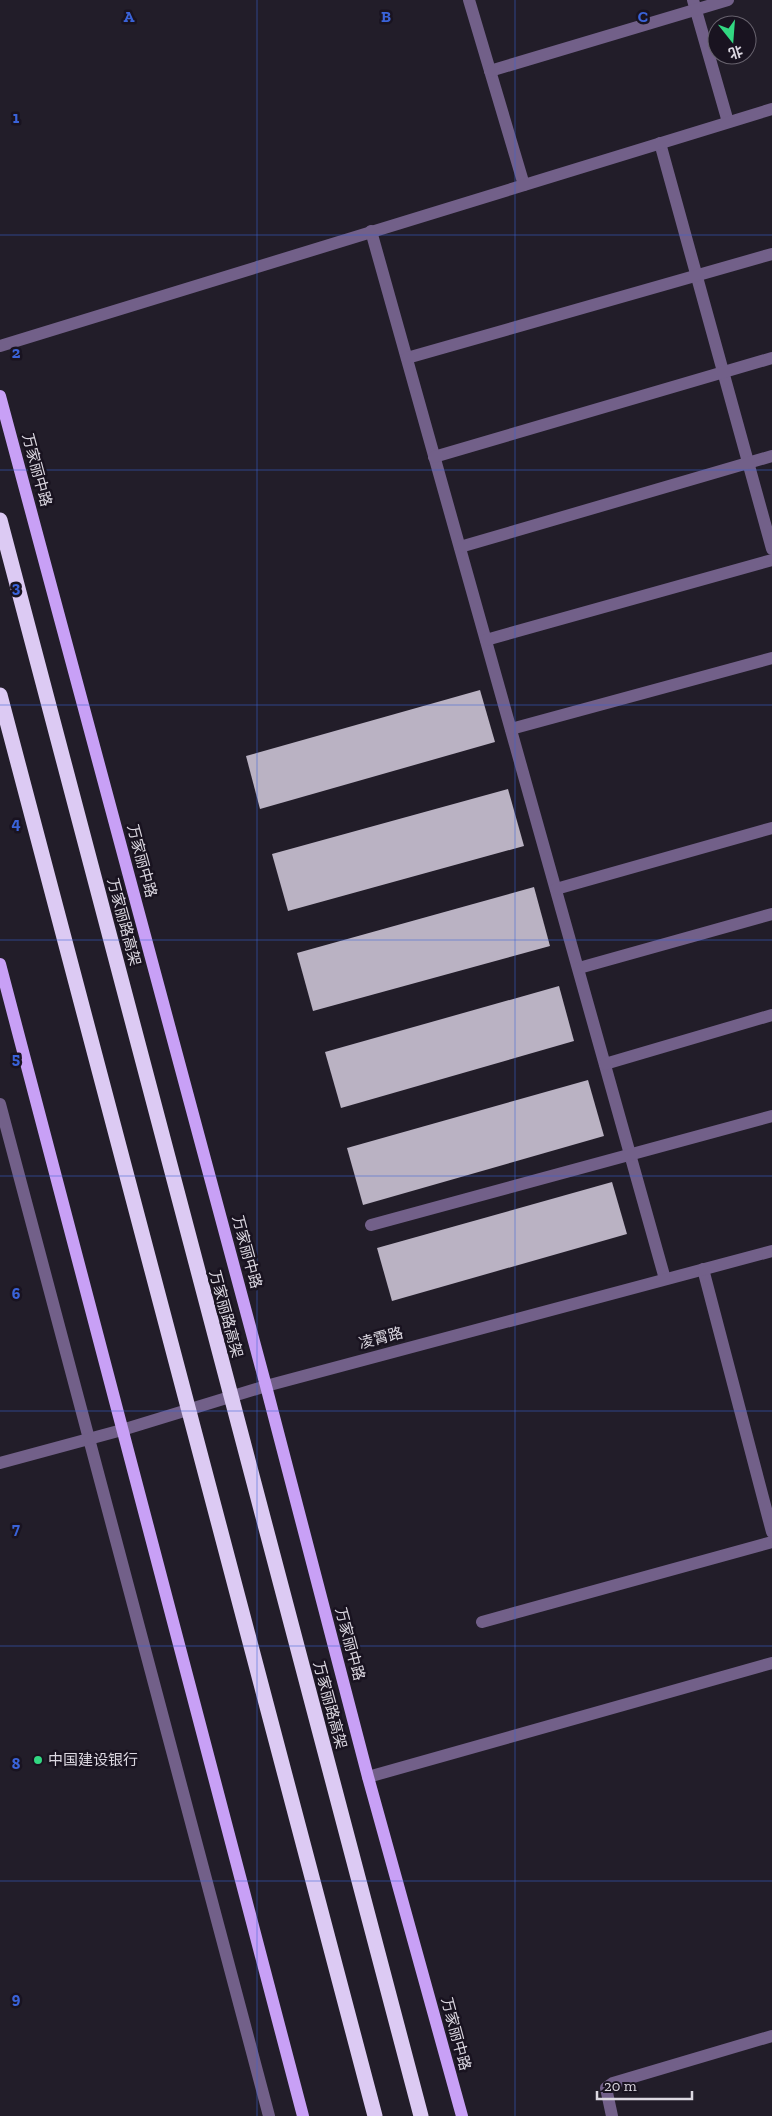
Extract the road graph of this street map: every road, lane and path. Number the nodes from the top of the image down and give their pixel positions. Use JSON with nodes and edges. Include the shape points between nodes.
{"nodes":[{"id":1,"x":469,"y":0,"type":"edge"},
{"id":2,"x":728,"y":0,"type":"edge"},
{"id":3,"x":695,"y":5,"type":"edge"},
{"id":4,"x":490,"y":71,"type":"junction"},
{"id":5,"x":772,"y":109,"type":"edge"},
{"id":6,"x":728,"y":122,"type":"junction"},
{"id":7,"x":660,"y":143,"type":"junction"},
{"id":8,"x":524,"y":185,"type":"junction"},
{"id":9,"x":371,"y":231,"type":"junction"},
{"id":10,"x":772,"y":254,"type":"edge"},
{"id":11,"x":696,"y":276,"type":"junction"},
{"id":12,"x":0,"y":346,"type":"edge"},
{"id":13,"x":407,"y":358,"type":"junction"},
{"id":14,"x":772,"y":358,"type":"edge"},
{"id":15,"x":722,"y":371,"type":"junction"},
{"id":16,"x":0,"y":396,"type":"edge"},
{"id":17,"x":434,"y":456,"type":"junction"},
{"id":18,"x":772,"y":456,"type":"edge"},
{"id":19,"x":748,"y":463,"type":"junction"},
{"id":20,"x":0,"y":520,"type":"edge"},
{"id":21,"x":460,"y":547,"type":"junction"},
{"id":22,"x":772,"y":549,"type":"edge"},
{"id":23,"x":772,"y":560,"type":"edge"},
{"id":24,"x":486,"y":640,"type":"junction"},
{"id":25,"x":772,"y":658,"type":"edge"},
{"id":26,"x":0,"y":695,"type":"edge"},
{"id":27,"x":511,"y":729,"type":"junction"},
{"id":28,"x":772,"y":828,"type":"edge"},
{"id":29,"x":556,"y":888,"type":"junction"},
{"id":30,"x":772,"y":914,"type":"edge"},
{"id":31,"x":0,"y":964,"type":"edge"},
{"id":32,"x":579,"y":968,"type":"junction"},
{"id":33,"x":772,"y":1015,"type":"edge"},
{"id":34,"x":606,"y":1064,"type":"junction"},
{"id":35,"x":0,"y":1104,"type":"edge"},
{"id":36,"x":772,"y":1116,"type":"edge"},
{"id":37,"x":631,"y":1155,"type":"junction"},
{"id":38,"x":371,"y":1225,"type":"dead end"},
{"id":39,"x":772,"y":1251,"type":"edge"},
{"id":40,"x":703,"y":1269,"type":"junction"},
{"id":41,"x":665,"y":1279,"type":"junction"},
{"id":42,"x":266,"y":1386,"type":"junction"},
{"id":43,"x":122,"y":1430,"type":"junction"},
{"id":44,"x":89,"y":1439,"type":"junction"},
{"id":45,"x":0,"y":1463,"type":"edge"},
{"id":46,"x":772,"y":1532,"type":"edge"},
{"id":47,"x":772,"y":1542,"type":"edge"},
{"id":48,"x":482,"y":1622,"type":"dead end"},
{"id":49,"x":772,"y":1663,"type":"edge"},
{"id":50,"x":368,"y":1777,"type":"junction"},
{"id":51,"x":772,"y":2036,"type":"edge"},
{"id":52,"x":269,"y":2116,"type":"edge"},
{"id":53,"x":303,"y":2116,"type":"edge"},
{"id":54,"x":375,"y":2116,"type":"edge"},
{"id":55,"x":421,"y":2116,"type":"edge"},
{"id":56,"x":462,"y":2116,"type":"edge"},
{"id":57,"x":612,"y":2116,"type":"edge"}],
"edges":[{"from":1,"to":4,"type":"street"},
{"from":2,"to":3,"type":"street"},
{"from":3,"to":4,"type":"street"},
{"from":3,"to":6,"type":"street"},
{"from":4,"to":8,"type":"street"},
{"from":5,"to":6,"type":"street"},
{"from":6,"to":7,"type":"street"},
{"from":7,"to":8,"type":"street"},
{"from":7,"to":11,"type":"street"},
{"from":8,"to":9,"type":"street"},
{"from":9,"to":12,"type":"street"},
{"from":9,"to":13,"type":"street"},
{"from":10,"to":11,"type":"street"},
{"from":11,"to":13,"type":"street"},
{"from":11,"to":15,"type":"street"},
{"from":13,"to":17,"type":"street"},
{"from":14,"to":15,"type":"street"},
{"from":15,"to":17,"type":"street"},
{"from":15,"to":19,"type":"street"},
{"from":16,"to":42,"type":"main road","name":"万家丽中路"},
{"from":17,"to":21,"type":"street"},
{"from":18,"to":19,"type":"street"},
{"from":19,"to":21,"type":"street"},
{"from":19,"to":22,"type":"street"},
{"from":20,"to":55,"type":"highway","name":"万家丽路高架","bridge":true},
{"from":21,"to":24,"type":"street"},
{"from":23,"to":24,"type":"street"},
{"from":24,"to":27,"type":"street"},
{"from":25,"to":27,"type":"street"},
{"from":26,"to":54,"type":"highway","bridge":true},
{"from":27,"to":29,"type":"street"},
{"from":28,"to":29,"type":"street"},
{"from":29,"to":32,"type":"street"},
{"from":30,"to":32,"type":"street"},
{"from":31,"to":43,"type":"main road"},
{"from":32,"to":34,"type":"street"},
{"from":33,"to":34,"type":"street"},
{"from":34,"to":37,"type":"street"},
{"from":35,"to":44,"type":"street"},
{"from":36,"to":37,"type":"street"},
{"from":37,"to":38,"type":"street"},
{"from":37,"to":41,"type":"street"},
{"from":39,"to":40,"type":"street","name":"凌霄路"},
{"from":40,"to":41,"type":"street","name":"凌霄路"},
{"from":40,"to":46,"type":"street"},
{"from":41,"to":42,"type":"street","name":"凌霄路"},
{"from":42,"to":43,"type":"street","name":"凌霄路"},
{"from":42,"to":50,"type":"main road","name":"万家丽中路"},
{"from":43,"to":44,"type":"street","name":"凌霄路"},
{"from":43,"to":53,"type":"main road"},
{"from":44,"to":45,"type":"street","name":"凌霄路"},
{"from":44,"to":52,"type":"street"},
{"from":47,"to":48,"type":"street"},
{"from":49,"to":50,"type":"street"},
{"from":50,"to":56,"type":"main road","name":"万家丽中路"},
{"from":51,"to":57,"type":"street","via":[[613,2083],[606,2088]]}]}
